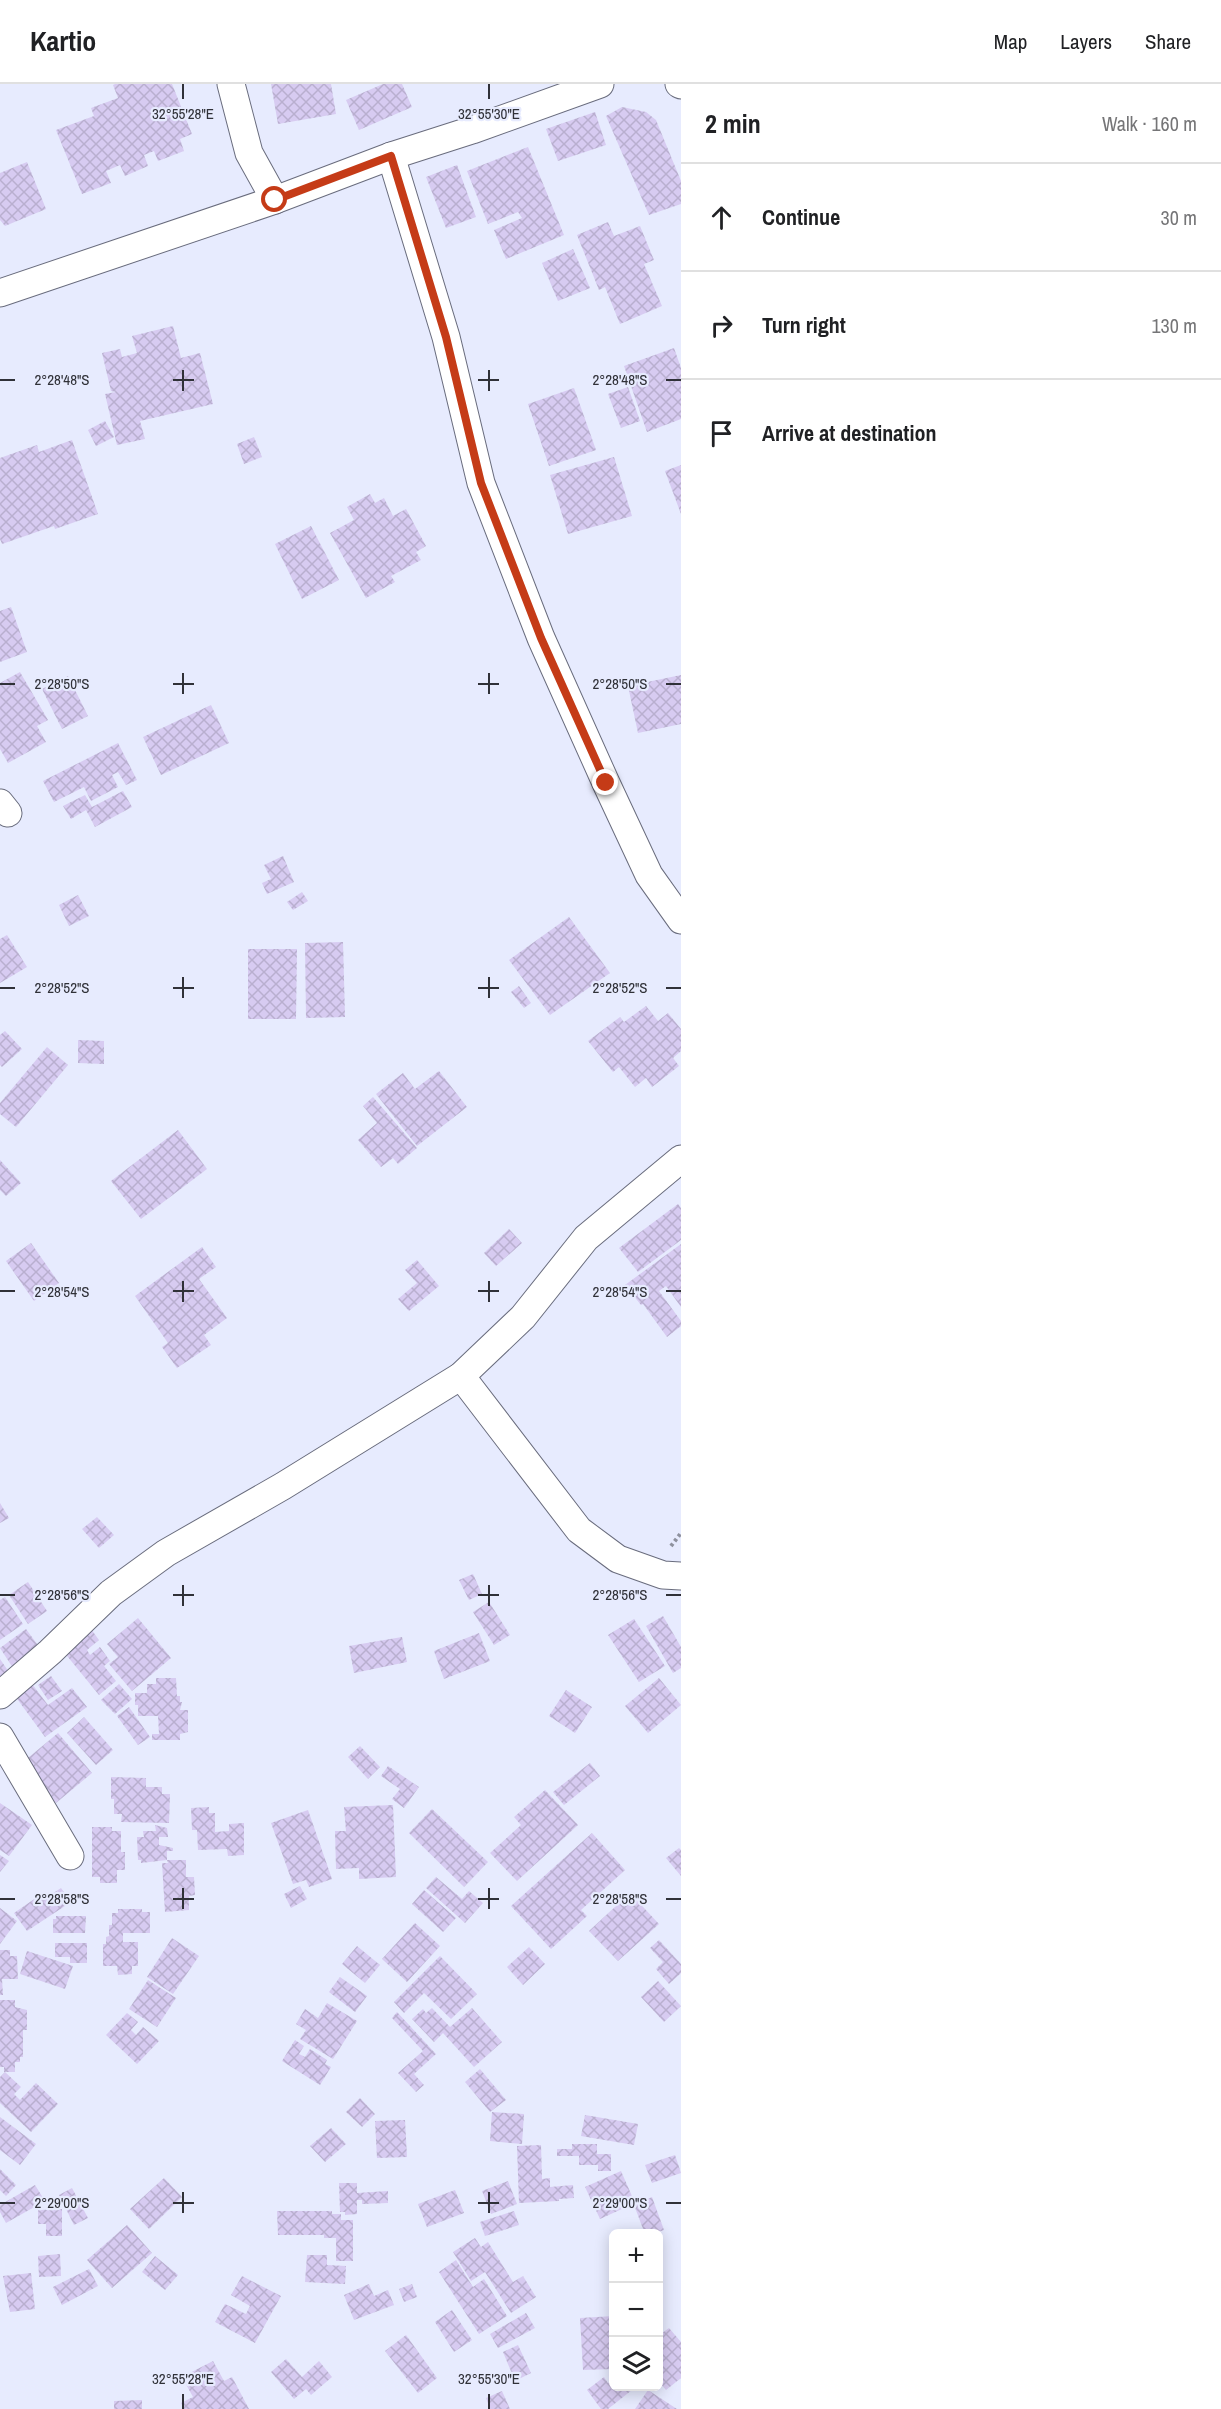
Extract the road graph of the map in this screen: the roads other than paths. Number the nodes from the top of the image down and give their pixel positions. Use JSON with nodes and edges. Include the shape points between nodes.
{"nodes":[{"id":1,"x":231,"y":84,"type":"edge"},
{"id":2,"x":598,"y":84,"type":"edge"},
{"id":3,"x":391,"y":156,"type":"junction"},
{"id":4,"x":275,"y":200,"type":"junction"},
{"id":5,"x":0,"y":293,"type":"edge"},
{"id":6,"x":681,"y":920,"type":"edge"},
{"id":7,"x":681,"y":1160,"type":"edge"},
{"id":8,"x":460,"y":1376,"type":"junction"},
{"id":9,"x":681,"y":1576,"type":"edge"},
{"id":10,"x":0,"y":1695,"type":"edge"},
{"id":11,"x":0,"y":1737,"type":"edge"},
{"id":12,"x":70,"y":1856,"type":"dead end"}],
"edges":[{"from":1,"to":4,"type":"street","via":[[249,153]]},
{"from":2,"to":3,"type":"street"},
{"from":3,"to":4,"type":"street"},
{"from":3,"to":6,"type":"street","via":[[446,337],[481,483],[541,638],[606,783],[649,876]]},
{"from":4,"to":5,"type":"street"},
{"from":7,"to":8,"type":"street","via":[[586,1238],[523,1317]]},
{"from":8,"to":9,"type":"street","via":[[579,1530],[618,1559],[663,1575]]},
{"from":8,"to":10,"type":"street","via":[[284,1486],[166,1553],[111,1593]]},
{"from":11,"to":12,"type":"street"}]}
